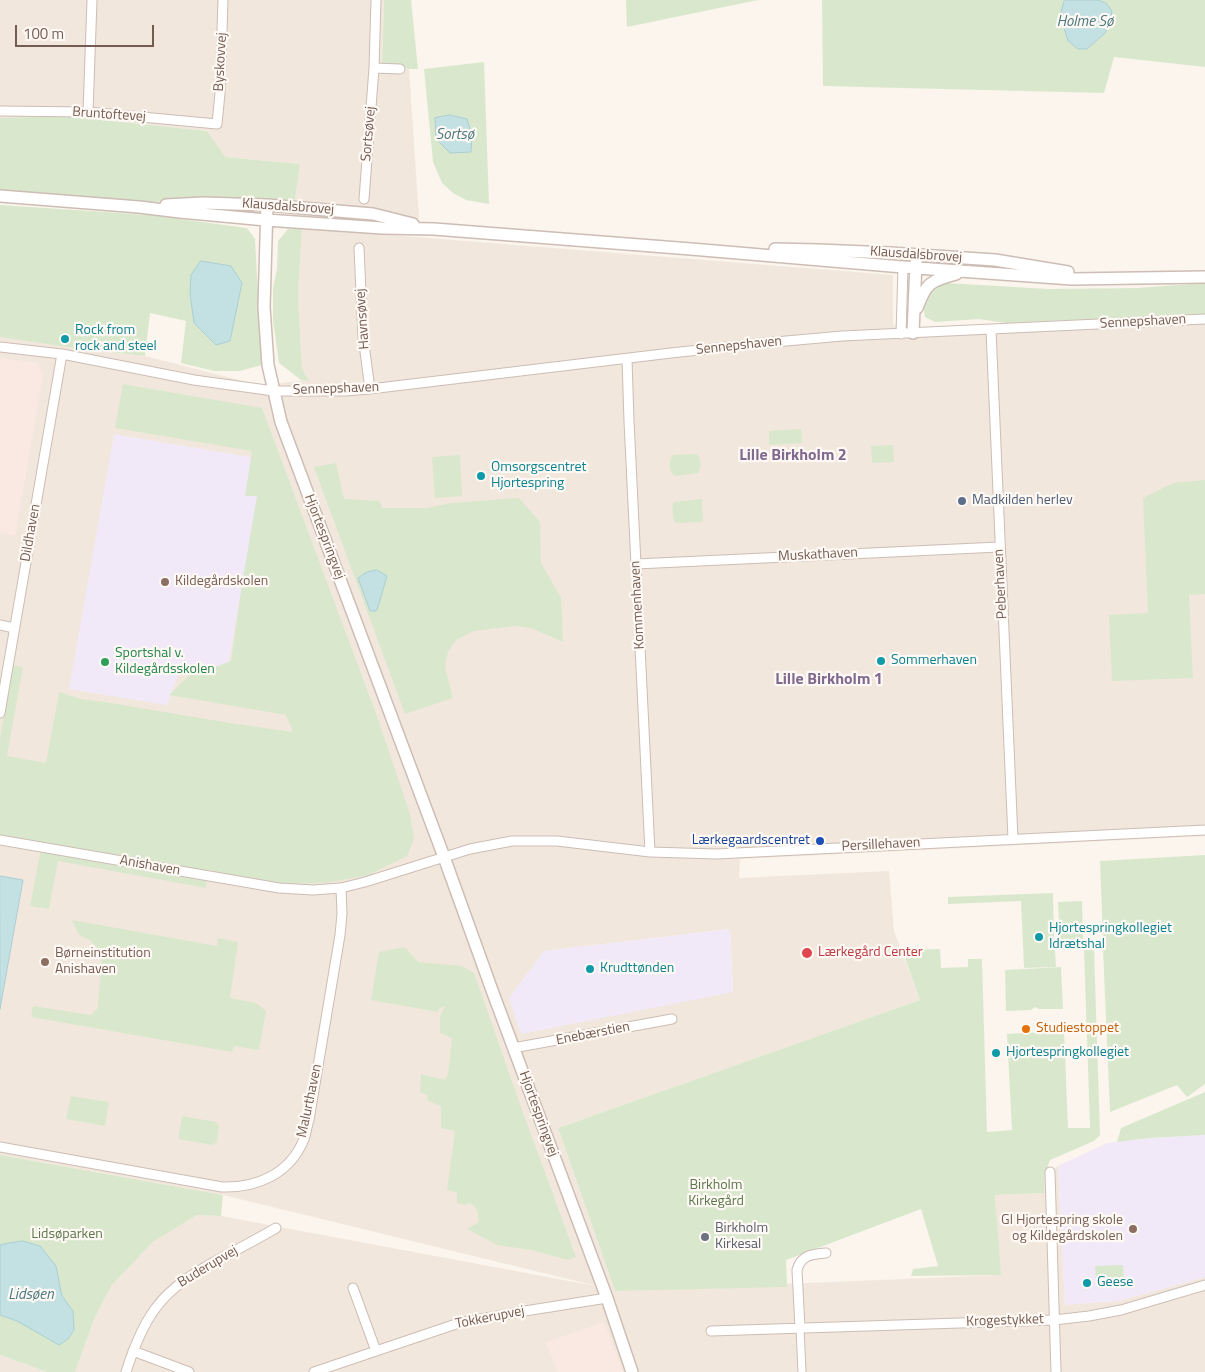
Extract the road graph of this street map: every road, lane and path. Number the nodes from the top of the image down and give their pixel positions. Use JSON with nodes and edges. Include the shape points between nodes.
{"nodes":[{"id":1,"x":92,"y":0,"type":"edge"},
{"id":2,"x":223,"y":0,"type":"edge"},
{"id":3,"x":376,"y":0,"type":"edge"},
{"id":4,"x":374,"y":68,"type":"junction"},
{"id":5,"x":400,"y":70,"type":"dead end"},
{"id":6,"x":0,"y":111,"type":"edge"},
{"id":7,"x":88,"y":112,"type":"junction"},
{"id":8,"x":217,"y":124,"type":"joint"},
{"id":9,"x":3,"y":196,"type":"edge"},
{"id":10,"x":364,"y":199,"type":"dead end"},
{"id":11,"x":267,"y":205,"type":"junction"},
{"id":12,"x":139,"y":207,"type":"junction"},
{"id":13,"x":266,"y":220,"type":"junction"},
{"id":14,"x":434,"y":229,"type":"junction"},
{"id":15,"x":359,"y":248,"type":"dead end"},
{"id":16,"x":691,"y":249,"type":"junction"},
{"id":17,"x":916,"y":255,"type":"junction"},
{"id":18,"x":903,"y":267,"type":"junction"},
{"id":19,"x":915,"y":268,"type":"junction"},
{"id":20,"x":965,"y":271,"type":"junction"},
{"id":21,"x":1205,"y":277,"type":"edge"},
{"id":22,"x":1140,"y":278,"type":"junction"},
{"id":23,"x":913,"y":317,"type":"junction"},
{"id":24,"x":1205,"y":319,"type":"edge"},
{"id":25,"x":991,"y":330,"type":"junction"},
{"id":26,"x":913,"y":333,"type":"junction"},
{"id":27,"x":901,"y":334,"type":"junction"},
{"id":28,"x":0,"y":347,"type":"edge"},
{"id":29,"x":62,"y":354,"type":"junction"},
{"id":30,"x":627,"y":359,"type":"junction"},
{"id":31,"x":370,"y":389,"type":"junction"},
{"id":32,"x":274,"y":390,"type":"junction"},
{"id":33,"x":999,"y":547,"type":"junction"},
{"id":34,"x":636,"y":564,"type":"junction"},
{"id":35,"x":0,"y":625,"type":"edge"},
{"id":36,"x":14,"y":628,"type":"junction"},
{"id":37,"x":0,"y":713,"type":"edge"},
{"id":38,"x":1205,"y":830,"type":"edge"},
{"id":39,"x":1013,"y":839,"type":"junction"},
{"id":40,"x":0,"y":840,"type":"edge"},
{"id":41,"x":650,"y":852,"type":"junction"},
{"id":42,"x":444,"y":857,"type":"junction"},
{"id":43,"x":341,"y":888,"type":"junction"},
{"id":44,"x":672,"y":1019,"type":"dead end"},
{"id":45,"x":513,"y":1048,"type":"junction"},
{"id":46,"x":0,"y":1146,"type":"edge"},
{"id":47,"x":1050,"y":1172,"type":"dead end"},
{"id":48,"x":276,"y":1228,"type":"dead end"},
{"id":49,"x":826,"y":1253,"type":"dead end"},
{"id":50,"x":1205,"y":1285,"type":"edge"},
{"id":51,"x":353,"y":1288,"type":"dead end"},
{"id":52,"x":607,"y":1298,"type":"junction"},
{"id":53,"x":1054,"y":1320,"type":"junction"},
{"id":54,"x":800,"y":1328,"type":"junction"},
{"id":55,"x":711,"y":1331,"type":"dead end"},
{"id":56,"x":133,"y":1351,"type":"junction"},
{"id":57,"x":376,"y":1351,"type":"junction"},
{"id":58,"x":126,"y":1372,"type":"edge"},
{"id":59,"x":189,"y":1372,"type":"edge"},
{"id":60,"x":314,"y":1372,"type":"edge"},
{"id":61,"x":632,"y":1372,"type":"edge"},
{"id":62,"x":802,"y":1372,"type":"edge"},
{"id":63,"x":1056,"y":1372,"type":"edge"}],
"edges":[{"from":1,"to":7,"type":"street"},
{"from":2,"to":8,"type":"street","name":"Byskovvej"},
{"from":3,"to":4,"type":"street","name":"Sortsøvej"},
{"from":4,"to":5,"type":"street"},
{"from":4,"to":10,"type":"street","name":"Sortsøvej"},
{"from":6,"to":7,"type":"street","name":"Bruntoftevej"},
{"from":7,"to":8,"type":"street","name":"Bruntoftevej"},
{"from":9,"to":12,"type":"street","name":"Klausdalsbrovej"},
{"from":11,"to":12,"type":"street","name":"Klausdalsbrovej","via":[[203,203]]},
{"from":11,"to":13,"type":"street","name":"Hjortespringvej"},
{"from":11,"to":14,"type":"street","name":"Klausdalsbrovej","via":[[373,214]]},
{"from":12,"to":13,"type":"street","name":"Klausdalsbrovej"},
{"from":13,"to":14,"type":"street","name":"Klausdalsbrovej"},
{"from":13,"to":32,"type":"street","name":"Hjortespringvej","via":[[264,308],[268,366]]},
{"from":14,"to":16,"type":"street","name":"Klausdalsbrovej"},
{"from":15,"to":31,"type":"street","name":"Havnsøvej","via":[[363,337]]},
{"from":16,"to":17,"type":"street","name":"Klausdalsbrovej"},
{"from":16,"to":18,"type":"street","name":"Klausdalsbrovej"},
{"from":17,"to":18,"type":"street"},
{"from":17,"to":19,"type":"street"},
{"from":17,"to":22,"type":"street","name":"Klausdalsbrovej","via":[[995,260],[1063,271]]},
{"from":18,"to":19,"type":"street","name":"Klausdalsbrovej"},
{"from":18,"to":27,"type":"street"},
{"from":19,"to":20,"type":"street","name":"Klausdalsbrovej"},
{"from":19,"to":23,"type":"street"},
{"from":20,"to":22,"type":"street","name":"Klausdalsbrovej","via":[[1072,279]]},
{"from":20,"to":23,"type":"street","via":[[931,282],[923,291]]},
{"from":21,"to":22,"type":"street","name":"Klausdalsbrovej"},
{"from":23,"to":26,"type":"street"},
{"from":24,"to":25,"type":"street","name":"Sennepshaven"},
{"from":25,"to":26,"type":"street","name":"Sennepshaven"},
{"from":25,"to":33,"type":"street","name":"Peberhaven"},
{"from":26,"to":27,"type":"street","name":"Sennepshaven"},
{"from":27,"to":30,"type":"street","name":"Sennepshaven","via":[[764,343]]},
{"from":28,"to":29,"type":"street","name":"Sennepshaven"},
{"from":29,"to":32,"type":"street","name":"Sennepshaven","via":[[194,380]]},
{"from":29,"to":36,"type":"street","name":"Dildhaven"},
{"from":30,"to":31,"type":"street","name":"Sennepshaven"},
{"from":30,"to":34,"type":"street","name":"Kommenhaven"},
{"from":31,"to":32,"type":"street","name":"Sennepshaven"},
{"from":32,"to":42,"type":"street","name":"Hjortespringvej","via":[[281,422]]},
{"from":33,"to":34,"type":"street","name":"Muskathaven"},
{"from":33,"to":39,"type":"street","name":"Peberhaven"},
{"from":34,"to":41,"type":"street","name":"Kommenhaven"},
{"from":35,"to":36,"type":"street"},
{"from":36,"to":37,"type":"street","name":"Dildhaven"},
{"from":38,"to":39,"type":"street","name":"Persillehaven"},
{"from":39,"to":41,"type":"street","name":"Persillehaven","via":[[731,853]]},
{"from":40,"to":43,"type":"street","name":"Anishaven","via":[[279,888]]},
{"from":41,"to":42,"type":"street","name":"Persillehaven","via":[[557,840],[512,841],[470,848]]},
{"from":42,"to":43,"type":"street"},
{"from":42,"to":45,"type":"street","name":"Hjortespringvej"},
{"from":43,"to":46,"type":"street","name":"Malurthaven","via":[[340,935],[309,1120],[298,1151],[278,1172],[251,1185],[222,1188]]},
{"from":44,"to":45,"type":"street","name":"Enebærstien"},
{"from":45,"to":52,"type":"street","name":"Hjortespringvej"},
{"from":47,"to":53,"type":"street"},
{"from":48,"to":56,"type":"street","name":"Buderupvej","via":[[180,1282],[154,1310]]},
{"from":49,"to":54,"type":"street","via":[[808,1255],[798,1265]]},
{"from":50,"to":53,"type":"street","name":"Krogestykket","via":[[1121,1310]]},
{"from":51,"to":57,"type":"street"},
{"from":52,"to":57,"type":"street","name":"Tokkerupvej","via":[[459,1323]]},
{"from":52,"to":61,"type":"street","name":"Hjortespringvej"},
{"from":53,"to":54,"type":"street","name":"Krogestykket"},
{"from":53,"to":63,"type":"street"},
{"from":54,"to":55,"type":"street","name":"Krogestykket"},
{"from":54,"to":62,"type":"street"},
{"from":56,"to":58,"type":"street","name":"Buderupvej"},
{"from":56,"to":59,"type":"street"},
{"from":57,"to":60,"type":"street","name":"Tokkerupvej"}]}
